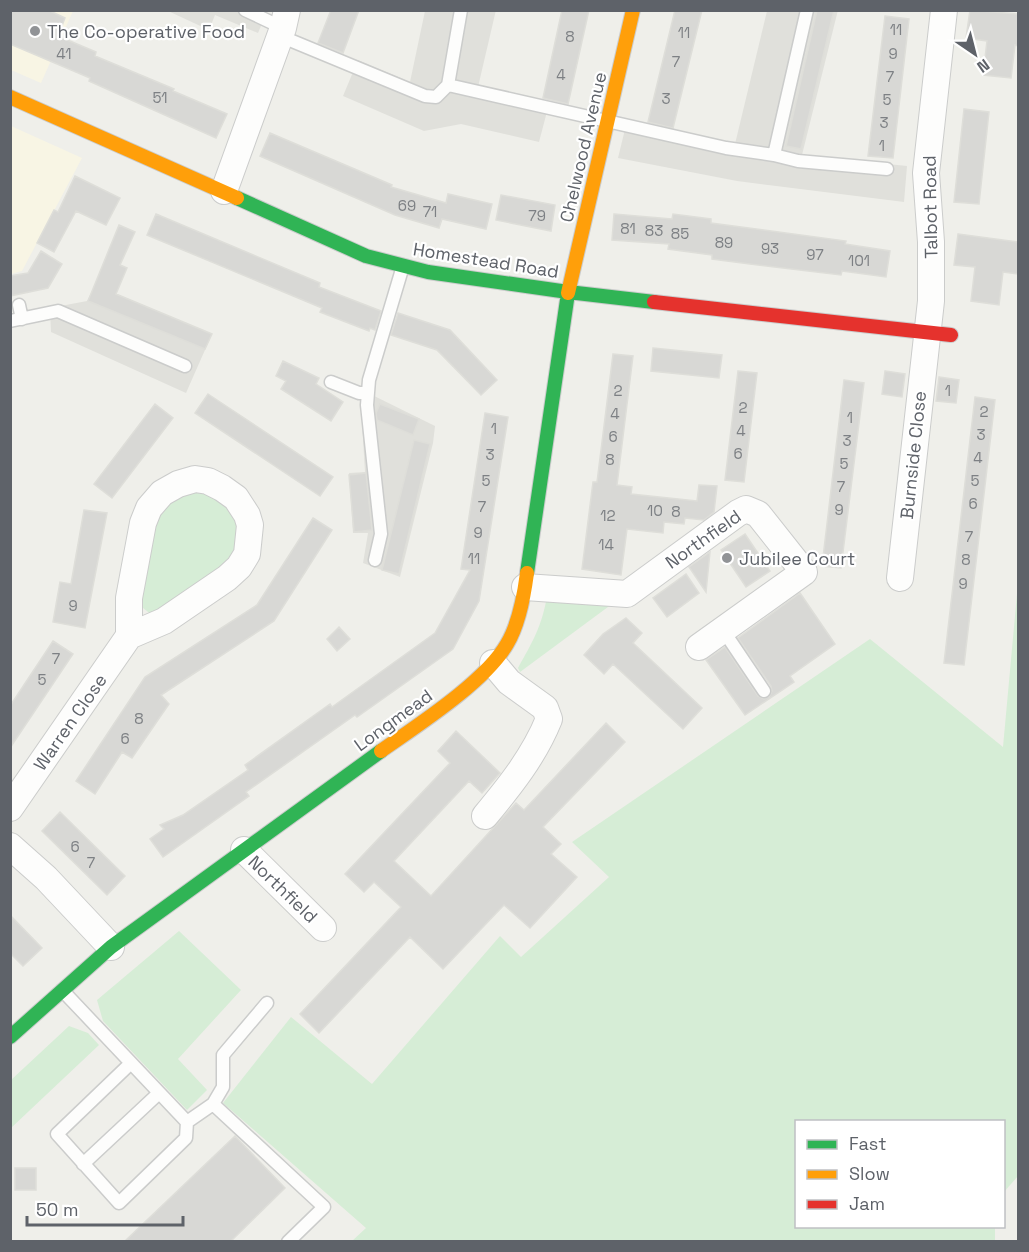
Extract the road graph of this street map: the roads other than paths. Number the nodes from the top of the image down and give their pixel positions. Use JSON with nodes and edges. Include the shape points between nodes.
{"nodes":[{"id":1,"x":246,"y":10,"type":"edge"},
{"id":2,"x":461,"y":10,"type":"edge"},
{"id":3,"x":633,"y":10,"type":"edge"},
{"id":4,"x":807,"y":10,"type":"edge"},
{"id":5,"x":944,"y":10,"type":"edge"},
{"id":6,"x":283,"y":25,"type":"edge"},
{"id":7,"x":448,"y":85,"type":"junction"},
{"id":8,"x":10,"y":97,"type":"edge"},
{"id":9,"x":606,"y":122,"type":"junction"},
{"id":10,"x":774,"y":155,"type":"junction"},
{"id":11,"x":887,"y":169,"type":"dead end"},
{"id":12,"x":224,"y":191,"type":"junction"},
{"id":13,"x":403,"y":265,"type":"junction"},
{"id":14,"x":567,"y":292,"type":"junction"},
{"id":15,"x":19,"y":305,"type":"dead end"},
{"id":16,"x":16,"y":320,"type":"edge"},
{"id":17,"x":939,"y":333,"type":"junction"},
{"id":18,"x":186,"y":366,"type":"dead end"},
{"id":19,"x":331,"y":382,"type":"dead end"},
{"id":20,"x":368,"y":393,"type":"junction"},
{"id":21,"x":375,"y":560,"type":"dead end"},
{"id":22,"x":900,"y":578,"type":"dead end"},
{"id":23,"x":525,"y":587,"type":"junction"},
{"id":24,"x":723,"y":630,"type":"junction"},
{"id":25,"x":129,"y":636,"type":"junction"},
{"id":26,"x":699,"y":647,"type":"dead end"},
{"id":27,"x":493,"y":663,"type":"junction"},
{"id":28,"x":764,"y":691,"type":"dead end"},
{"id":29,"x":10,"y":808,"type":"edge"},
{"id":30,"x":485,"y":816,"type":"dead end"},
{"id":31,"x":10,"y":846,"type":"edge"},
{"id":32,"x":244,"y":850,"type":"junction"},
{"id":33,"x":323,"y":928,"type":"dead end"},
{"id":34,"x":111,"y":947,"type":"junction"},
{"id":35,"x":61,"y":989,"type":"junction"},
{"id":36,"x":267,"y":1003,"type":"dead end"},
{"id":37,"x":10,"y":1037,"type":"edge"},
{"id":38,"x":131,"y":1063,"type":"junction"},
{"id":39,"x":159,"y":1093,"type":"junction"},
{"id":40,"x":213,"y":1104,"type":"junction"},
{"id":41,"x":187,"y":1122,"type":"junction"},
{"id":42,"x":83,"y":1164,"type":"junction"},
{"id":43,"x":288,"y":1242,"type":"edge"}],
"edges":[{"from":1,"to":6,"type":"lane"},
{"from":2,"to":7,"type":"lane"},
{"from":3,"to":9,"type":"street","name":"Chelwood Avenue"},
{"from":4,"to":10,"type":"lane"},
{"from":5,"to":17,"type":"street","name":"Talbot Road","via":[[926,173],[931,301]]},
{"from":6,"to":7,"type":"lane","via":[[425,96],[436,97]]},
{"from":6,"to":12,"type":"street"},
{"from":7,"to":9,"type":"lane"},
{"from":8,"to":12,"type":"street","name":"Homestead Road"},
{"from":9,"to":10,"type":"lane"},
{"from":9,"to":14,"type":"street","name":"Chelwood Avenue"},
{"from":10,"to":11,"type":"lane","via":[[798,161]]},
{"from":12,"to":13,"type":"street","name":"Homestead Road","via":[[366,256]]},
{"from":13,"to":14,"type":"street","name":"Homestead Road"},
{"from":13,"to":20,"type":"lane"},
{"from":14,"to":17,"type":"street","name":"Homestead Road"},
{"from":14,"to":23,"type":"street","name":"Longmead"},
{"from":15,"to":16,"type":"lane"},
{"from":16,"to":18,"type":"lane","via":[[58,311]]},
{"from":17,"to":22,"type":"street","name":"Burnside Close"},
{"from":19,"to":20,"type":"lane"},
{"from":20,"to":21,"type":"lane","via":[[381,534]]},
{"from":23,"to":24,"type":"street","name":"Northfield","via":[[627,594],[746,509],[758,514],[804,572]]},
{"from":23,"to":27,"type":"street","name":"Longmead","via":[[508,643]]},
{"from":24,"to":26,"type":"street","name":"Northfield"},
{"from":24,"to":28,"type":"lane"},
{"from":25,"to":25,"type":"street","via":[[129,598],[149,508],[162,493],[195,479],[222,488],[236,498],[250,525],[247,554],[239,567],[164,621]]},
{"from":25,"to":29,"type":"street","name":"Warren Close"},
{"from":27,"to":30,"type":"street","via":[[509,682],[545,708],[549,719],[518,775]]},
{"from":27,"to":32,"type":"street","name":"Longmead","via":[[430,716]]},
{"from":31,"to":34,"type":"street"},
{"from":32,"to":33,"type":"street","name":"Northfield"},
{"from":32,"to":34,"type":"street","name":"Longmead"},
{"from":34,"to":35,"type":"street","name":"Longmead"},
{"from":35,"to":37,"type":"street","name":"Longmead"},
{"from":35,"to":38,"type":"lane"},
{"from":36,"to":40,"type":"lane","via":[[223,1055],[223,1087]]},
{"from":38,"to":39,"type":"lane"},
{"from":38,"to":42,"type":"lane","via":[[57,1134]]},
{"from":39,"to":41,"type":"lane"},
{"from":39,"to":42,"type":"lane"},
{"from":40,"to":41,"type":"lane"},
{"from":40,"to":43,"type":"lane","via":[[324,1207]]},
{"from":41,"to":42,"type":"lane","via":[[186,1138],[119,1203]]}]}
